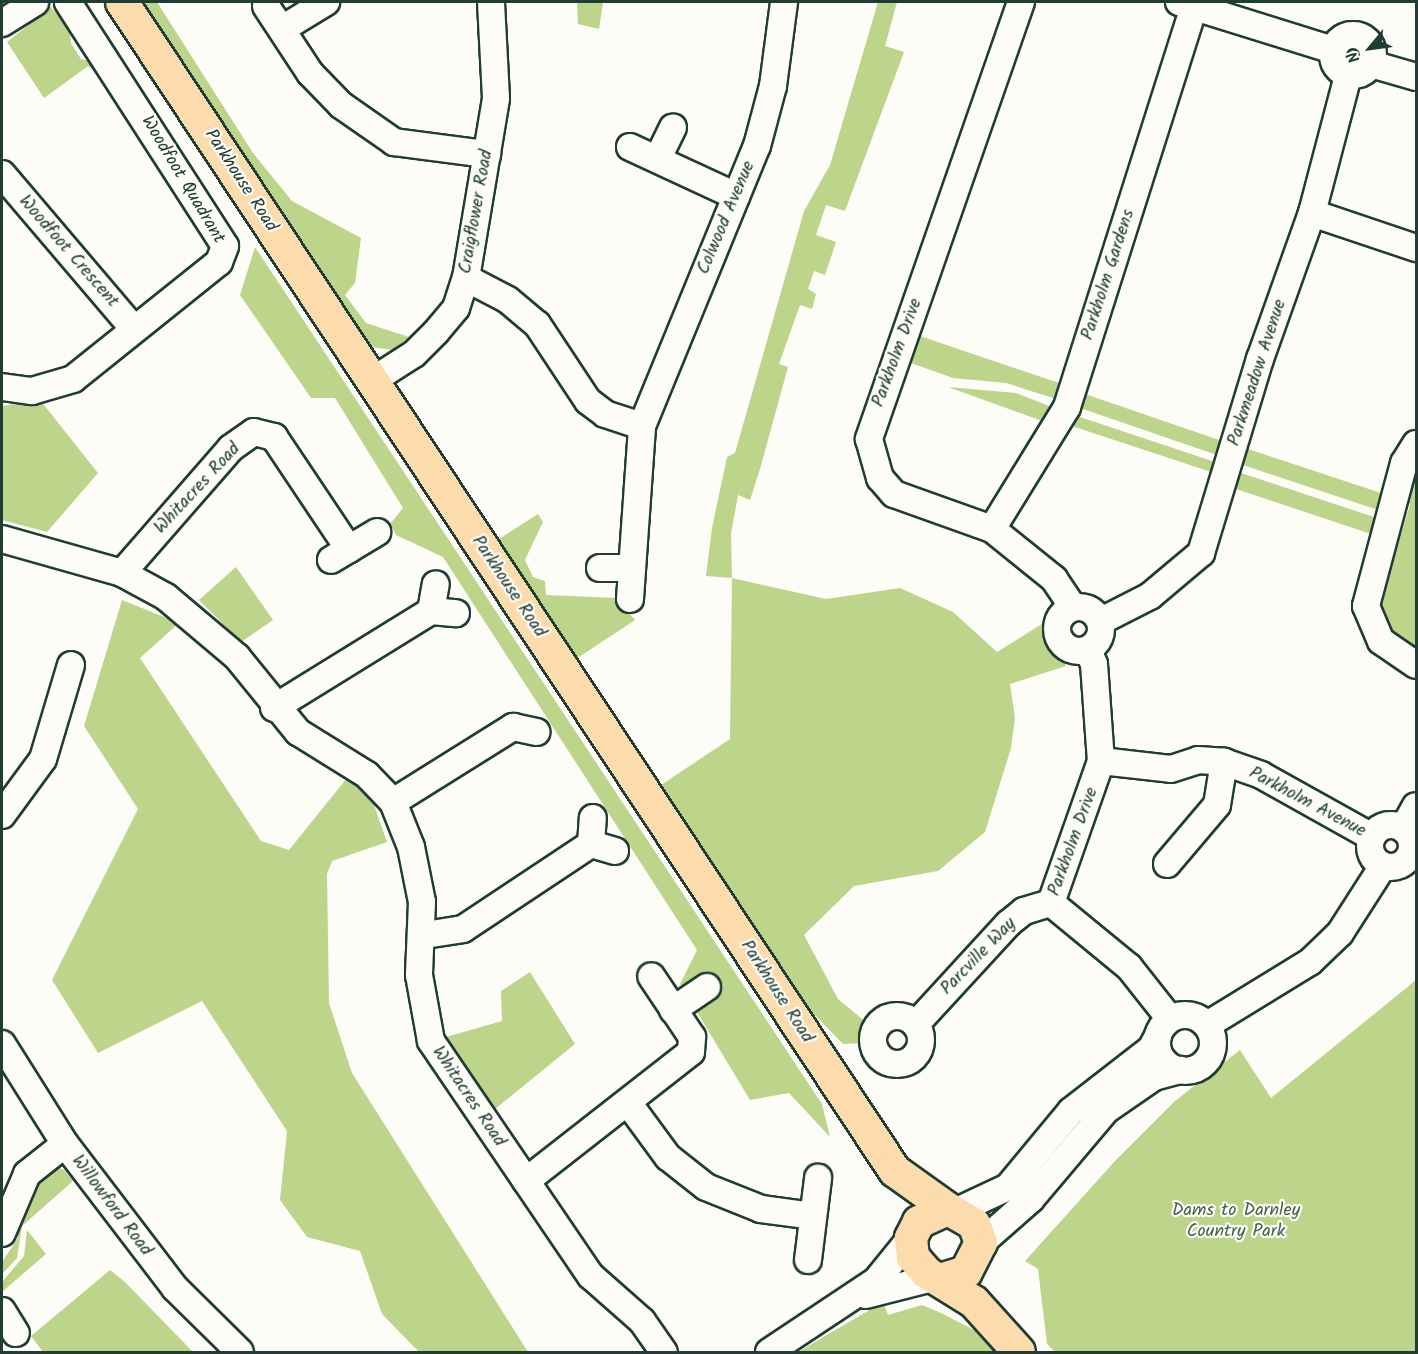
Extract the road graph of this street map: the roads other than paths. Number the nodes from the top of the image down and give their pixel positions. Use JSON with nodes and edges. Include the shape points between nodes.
{"nodes":[{"id":1,"x":34,"y":2,"type":"edge"},
{"id":2,"x":68,"y":2,"type":"edge"},
{"id":3,"x":122,"y":2,"type":"edge"},
{"id":4,"x":326,"y":2,"type":"edge"},
{"id":5,"x":491,"y":2,"type":"edge"},
{"id":6,"x":784,"y":2,"type":"edge"},
{"id":7,"x":1021,"y":2,"type":"edge"},
{"id":8,"x":1186,"y":4,"type":"edge"},
{"id":9,"x":266,"y":6,"type":"dead end"},
{"id":10,"x":2,"y":23,"type":"edge"},
{"id":11,"x":282,"y":29,"type":"junction"},
{"id":12,"x":1333,"y":50,"type":"junction"},
{"id":13,"x":1371,"y":64,"type":"junction"},
{"id":14,"x":1348,"y":76,"type":"junction"},
{"id":15,"x":1416,"y":77,"type":"edge"},
{"id":16,"x":673,"y":127,"type":"dead end"},
{"id":17,"x":630,"y":147,"type":"dead end"},
{"id":18,"x":488,"y":154,"type":"junction"},
{"id":19,"x":658,"y":158,"type":"junction"},
{"id":20,"x":2,"y":174,"type":"edge"},
{"id":21,"x":736,"y":196,"type":"junction"},
{"id":22,"x":1312,"y":213,"type":"junction"},
{"id":23,"x":1416,"y":248,"type":"edge"},
{"id":24,"x":466,"y":278,"type":"junction"},
{"id":25,"x":134,"y":329,"type":"junction"},
{"id":26,"x":370,"y":382,"type":"junction"},
{"id":27,"x":2,"y":387,"type":"edge"},
{"id":28,"x":642,"y":426,"type":"junction"},
{"id":29,"x":1416,"y":444,"type":"edge"},
{"id":30,"x":992,"y":529,"type":"junction"},
{"id":31,"x":377,"y":532,"type":"dead end"},
{"id":32,"x":2,"y":539,"type":"edge"},
{"id":33,"x":600,"y":568,"type":"dead end"},
{"id":34,"x":632,"y":568,"type":"junction"},
{"id":35,"x":122,"y":573,"type":"junction"},
{"id":36,"x":436,"y":584,"type":"dead end"},
{"id":37,"x":630,"y":599,"type":"dead end"},
{"id":38,"x":1073,"y":607,"type":"junction"},
{"id":39,"x":1101,"y":621,"type":"junction"},
{"id":40,"x":1088,"y":650,"type":"junction"},
{"id":41,"x":71,"y":664,"type":"dead end"},
{"id":42,"x":1416,"y":665,"type":"edge"},
{"id":43,"x":274,"y":708,"type":"junction"},
{"id":44,"x":521,"y":721,"type":"dead end"},
{"id":45,"x":1101,"y":762,"type":"junction"},
{"id":46,"x":1224,"y":762,"type":"junction"},
{"id":47,"x":393,"y":802,"type":"junction"},
{"id":48,"x":1416,"y":806,"type":"edge"},
{"id":49,"x":2,"y":815,"type":"edge"},
{"id":50,"x":1403,"y":829,"type":"junction"},
{"id":51,"x":1372,"y":837,"type":"junction"},
{"id":52,"x":600,"y":838,"type":"dead end"},
{"id":53,"x":1412,"y":860,"type":"edge"},
{"id":54,"x":1167,"y":864,"type":"dead end"},
{"id":55,"x":1383,"y":866,"type":"junction"},
{"id":56,"x":1051,"y":903,"type":"junction"},
{"id":57,"x":424,"y":934,"type":"junction"},
{"id":58,"x":651,"y":975,"type":"dead end"},
{"id":59,"x":707,"y":987,"type":"dead end"},
{"id":60,"x":673,"y":1010,"type":"junction"},
{"id":61,"x":916,"y":1024,"type":"dead end"},
{"id":62,"x":1208,"y":1025,"type":"junction"},
{"id":63,"x":1164,"y":1028,"type":"junction"},
{"id":64,"x":2,"y":1044,"type":"edge"},
{"id":65,"x":1181,"y":1070,"type":"junction"},
{"id":66,"x":630,"y":1104,"type":"junction"},
{"id":67,"x":65,"y":1144,"type":"junction"},
{"id":68,"x":895,"y":1171,"type":"junction"},
{"id":69,"x":818,"y":1178,"type":"dead end"},
{"id":70,"x":526,"y":1181,"type":"junction"},
{"id":71,"x":952,"y":1210,"type":"junction"},
{"id":72,"x":813,"y":1216,"type":"junction"},
{"id":73,"x":2,"y":1233,"type":"edge"},
{"id":74,"x":912,"y":1235,"type":"junction"},
{"id":75,"x":980,"y":1249,"type":"junction"},
{"id":76,"x":808,"y":1260,"type":"dead end"},
{"id":77,"x":939,"y":1278,"type":"junction"},
{"id":78,"x":852,"y":1300,"type":"junction"},
{"id":79,"x":2,"y":1311,"type":"edge"},
{"id":80,"x":997,"y":1323,"type":"junction"},
{"id":81,"x":16,"y":1333,"type":"dead end"},
{"id":82,"x":240,"y":1353,"type":"edge"},
{"id":83,"x":664,"y":1353,"type":"edge"},
{"id":84,"x":769,"y":1353,"type":"edge"},
{"id":85,"x":1019,"y":1353,"type":"edge"}],
"edges":[{"from":1,"to":10,"type":"street"},
{"from":2,"to":25,"type":"street","name":"Woodfoot Quadrant","via":[[225,246],[219,262]]},
{"from":3,"to":26,"type":"main road","name":"Parkhouse Road"},
{"from":4,"to":11,"type":"street"},
{"from":5,"to":18,"type":"street","name":"Craigflower Road","via":[[496,98]]},
{"from":6,"to":21,"type":"street","name":"Colwood Avenue","via":[[773,86]]},
{"from":7,"to":30,"type":"street","name":"Parkholm Drive","via":[[869,439],[880,477],[894,494],[912,505]]},
{"from":8,"to":12,"type":"street"},
{"from":8,"to":30,"type":"street","name":"Parkholm Gardens","via":[[1068,407]]},
{"from":9,"to":11,"type":"street"},
{"from":11,"to":18,"type":"street","via":[[310,73],[341,105],[394,142]]},
{"from":12,"to":13,"type":"street","via":[[1346,36],[1364,39],[1371,46]]},
{"from":12,"to":14,"type":"street","via":[[1333,61]]},
{"from":13,"to":14,"type":"street","via":[[1362,74]]},
{"from":13,"to":15,"type":"street"},
{"from":14,"to":22,"type":"street","name":"Parkmeadow Avenue"},
{"from":16,"to":19,"type":"street"},
{"from":17,"to":19,"type":"street"},
{"from":18,"to":24,"type":"street","name":"Craigflower Road"},
{"from":19,"to":21,"type":"street"},
{"from":20,"to":25,"type":"street","name":"Woodfoot Crescent"},
{"from":21,"to":28,"type":"street","name":"Colwood Avenue"},
{"from":22,"to":23,"type":"street"},
{"from":22,"to":39,"type":"street","name":"Parkmeadow Avenue","via":[[1260,359],[1201,553],[1150,596]]},
{"from":24,"to":26,"type":"street","name":"Craigflower Road","via":[[456,308],[436,332],[414,354]]},
{"from":24,"to":28,"type":"street","via":[[537,324],[588,401],[605,414]]},
{"from":25,"to":27,"type":"street","name":"Woodfoot Quadrant","via":[[73,379],[32,391]]},
{"from":26,"to":68,"type":"main road","name":"Parkhouse Road"},
{"from":28,"to":34,"type":"street","name":"Colwood Avenue"},
{"from":29,"to":42,"type":"street","via":[[1404,463],[1366,606],[1381,641]]},
{"from":30,"to":38,"type":"street","name":"Parkholm Drive","via":[[1054,579]]},
{"from":31,"to":35,"type":"street","name":"Whitacres Road","via":[[340,554],[274,437],[254,432],[231,448]]},
{"from":32,"to":35,"type":"street","name":"Whitacres Road"},
{"from":33,"to":34,"type":"street"},
{"from":34,"to":37,"type":"street","name":"Colwood Avenue"},
{"from":35,"to":43,"type":"street","name":"Whitacres Road","via":[[208,628],[237,657]]},
{"from":36,"to":43,"type":"street","via":[[444,612]]},
{"from":38,"to":39,"type":"street","via":[[1084,607]]},
{"from":38,"to":40,"type":"street","via":[[1062,614],[1058,638],[1065,648]]},
{"from":39,"to":40,"type":"street","via":[[1100,638]]},
{"from":40,"to":45,"type":"street","name":"Parkholm Drive","via":[[1094,663]]},
{"from":41,"to":49,"type":"street","via":[[43,759]]},
{"from":43,"to":47,"type":"street","name":"Whitacres Road","via":[[298,732],[367,775]]},
{"from":44,"to":47,"type":"street"},
{"from":45,"to":46,"type":"street","name":"Parkholm Avenue","via":[[1171,769],[1198,760]]},
{"from":45,"to":56,"type":"street","name":"Parkholm Drive"},
{"from":46,"to":51,"type":"street","name":"Parkholm Avenue","via":[[1261,775]]},
{"from":46,"to":54,"type":"street","via":[[1217,805]]},
{"from":47,"to":57,"type":"street","name":"Whitacres Road","via":[[411,847]]},
{"from":48,"to":50,"type":"street"},
{"from":50,"to":51,"type":"street","via":[[1380,828]]},
{"from":50,"to":53,"type":"street","via":[[1410,838]]},
{"from":51,"to":55,"type":"street","via":[[1370,848]]},
{"from":52,"to":57,"type":"street","via":[[463,929]]},
{"from":53,"to":55,"type":"street"},
{"from":55,"to":62,"type":"street","via":[[1340,933],[1310,962]]},
{"from":56,"to":61,"type":"street","name":"Parcville Way","via":[[1024,911],[1009,923]]},
{"from":56,"to":63,"type":"street","name":"Parkholm Drive","via":[[1129,967]]},
{"from":57,"to":70,"type":"street","name":"Whitacres Road","via":[[419,975],[430,1041]]},
{"from":58,"to":60,"type":"street"},
{"from":59,"to":60,"type":"street"},
{"from":60,"to":66,"type":"street","via":[[692,1036],[691,1052]]},
{"from":62,"to":63,"type":"street","via":[[1192,1016]]},
{"from":62,"to":65,"type":"street","via":[[1212,1053],[1199,1067]]},
{"from":63,"to":65,"type":"street","via":[[1164,1061]]},
{"from":63,"to":71,"type":"street","via":[[1151,1049],[1071,1110],[1008,1187]]},
{"from":64,"to":67,"type":"street","name":"Willowford Road"},
{"from":65,"to":75,"type":"street","via":[[1154,1077],[1106,1110],[1031,1199]]},
{"from":66,"to":70,"type":"street"},
{"from":66,"to":72,"type":"street","via":[[668,1156],[706,1187],[761,1209]]},
{"from":67,"to":73,"type":"street","via":[[27,1174]]},
{"from":67,"to":82,"type":"street","name":"Willowford Road","via":[[175,1288]]},
{"from":68,"to":71,"type":"main road","name":"Parkhouse Road"},
{"from":68,"to":74,"type":"main road","name":"Parkhouse Road"},
{"from":69,"to":72,"type":"street"},
{"from":70,"to":83,"type":"street","name":"Whitacres Road","via":[[591,1276],[642,1321]]},
{"from":71,"to":74,"type":"main road","via":[[927,1214]]},
{"from":71,"to":75,"type":"main road","name":"Parkhouse Road","via":[[974,1224]]},
{"from":72,"to":76,"type":"street"},
{"from":74,"to":77,"type":"main road","name":"Parkhouse Road","via":[[913,1257]]},
{"from":74,"to":78,"type":"street","via":[[890,1269]]},
{"from":75,"to":77,"type":"main road","via":[[966,1272]]},
{"from":75,"to":80,"type":"main road","name":"Parkhouse Road"},
{"from":77,"to":78,"type":"street"},
{"from":77,"to":80,"type":"main road","name":"Parkhouse Road"},
{"from":78,"to":84,"type":"street"},
{"from":79,"to":81,"type":"street"},
{"from":80,"to":85,"type":"main road","name":"Parkhouse Road"}]}
